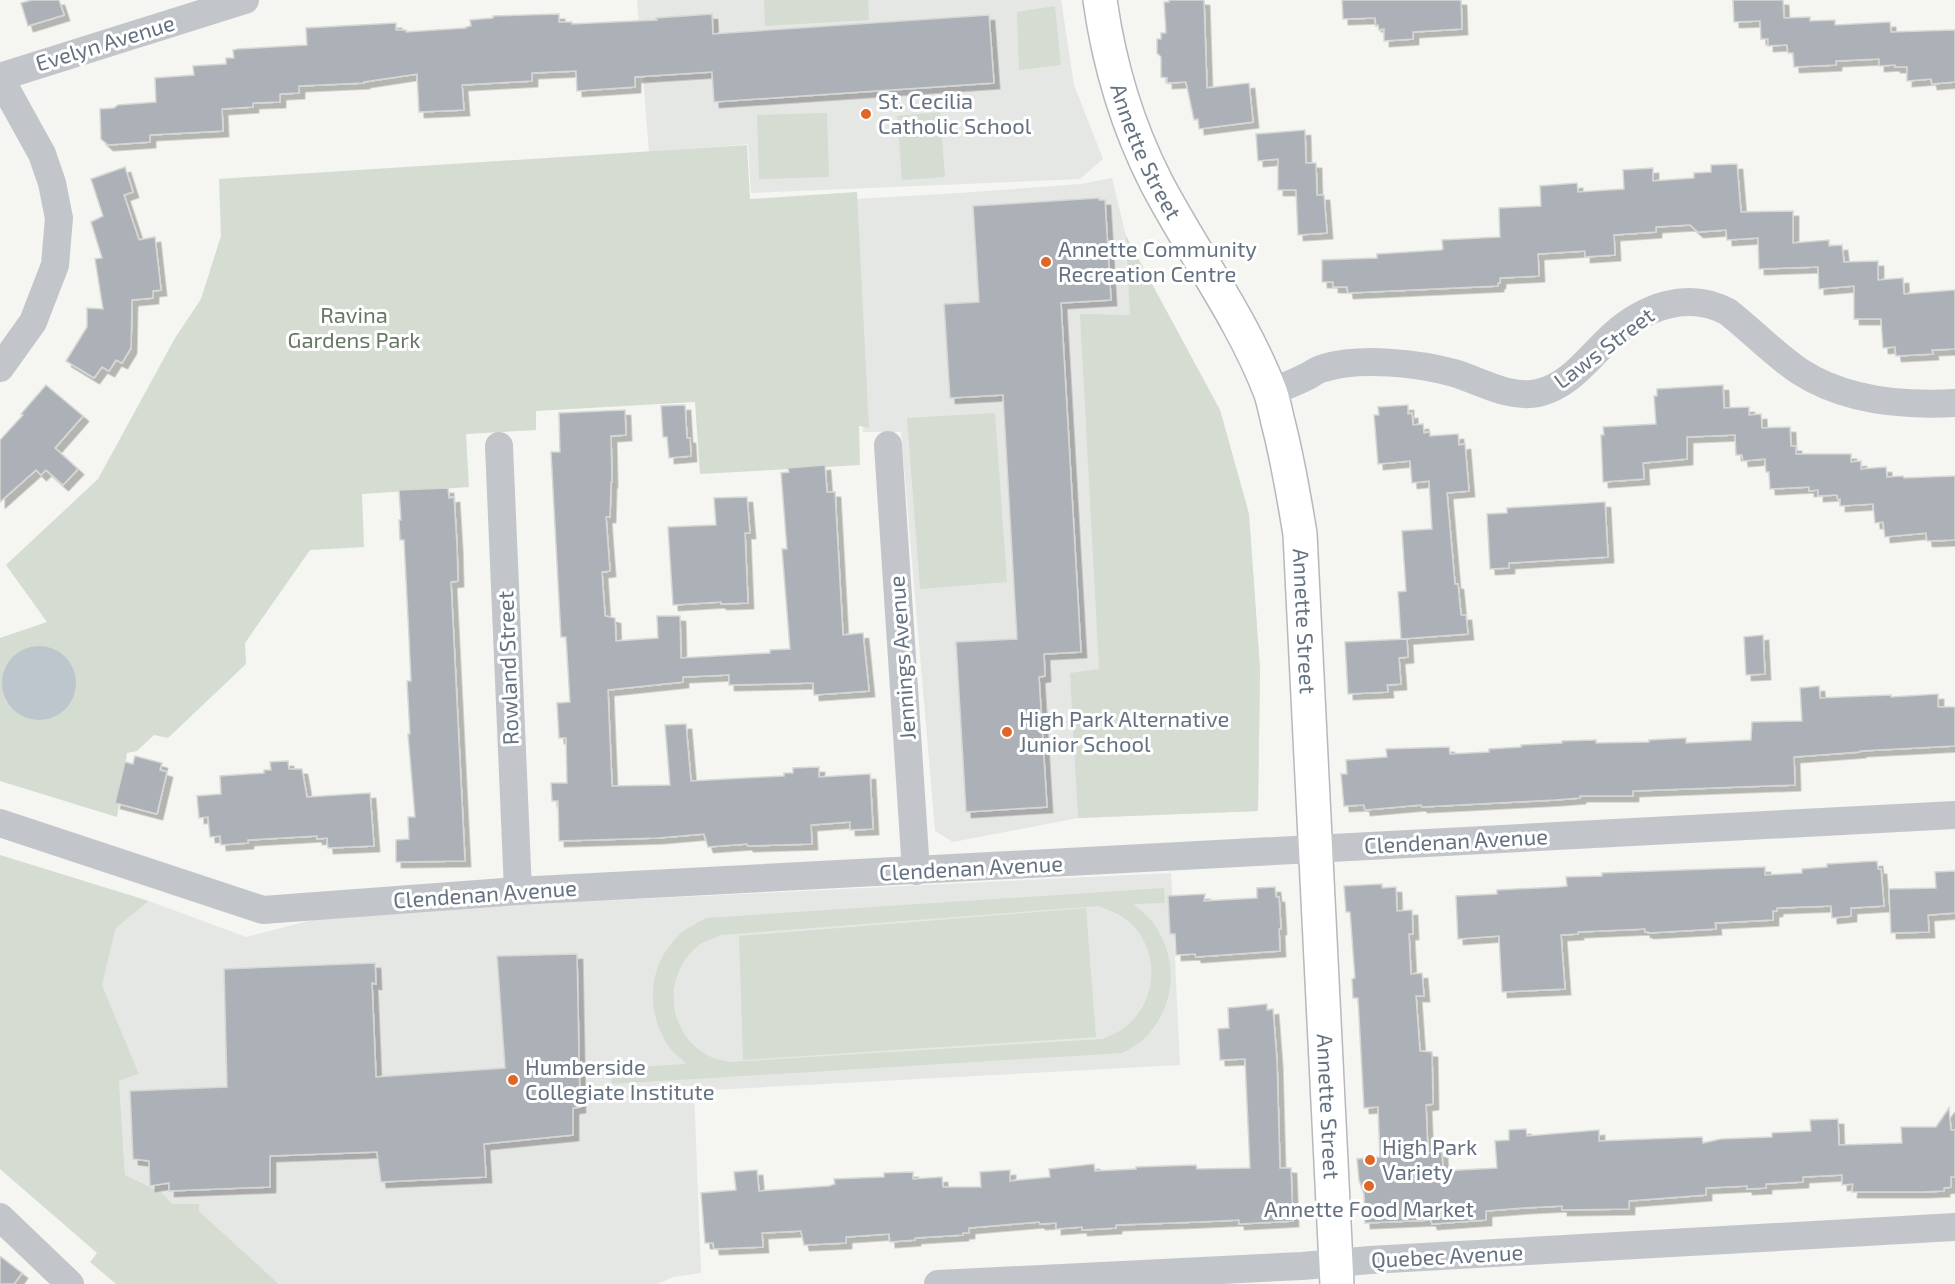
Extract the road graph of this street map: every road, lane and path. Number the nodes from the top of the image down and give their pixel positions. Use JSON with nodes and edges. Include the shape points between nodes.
{"nodes":[{"id":1,"x":1100,"y":0,"type":"edge"},
{"id":2,"x":236,"y":1,"type":"edge"},
{"id":3,"x":0,"y":77,"type":"edge"},
{"id":4,"x":0,"y":368,"type":"edge"},
{"id":5,"x":1270,"y":393,"type":"junction"},
{"id":6,"x":1955,"y":403,"type":"edge"},
{"id":7,"x":888,"y":445,"type":"dead end"},
{"id":8,"x":499,"y":446,"type":"dead end"},
{"id":9,"x":1955,"y":815,"type":"edge"},
{"id":10,"x":0,"y":823,"type":"edge"},
{"id":11,"x":1316,"y":849,"type":"junction"},
{"id":12,"x":916,"y":871,"type":"junction"},
{"id":13,"x":518,"y":891,"type":"junction"},
{"id":14,"x":0,"y":1217,"type":"edge"},
{"id":15,"x":1955,"y":1227,"type":"edge"},
{"id":16,"x":1337,"y":1273,"type":"edge"},
{"id":17,"x":70,"y":1284,"type":"edge"},
{"id":18,"x":938,"y":1284,"type":"edge"}],
"edges":[{"from":1,"to":5,"type":"street","name":"Annette Street","via":[[1113,70],[1133,131],[1156,183],[1232,311]]},
{"from":2,"to":3,"type":"street","name":"Evelyn Avenue"},
{"from":3,"to":4,"type":"street","via":[[42,154],[58,218],[55,265],[33,322]]},
{"from":5,"to":6,"type":"street","name":"Laws Street","via":[[1322,368],[1352,363],[1438,369],[1508,392],[1537,393],[1559,385],[1613,335],[1643,314],[1659,306],[1686,301],[1728,312],[1800,371],[1819,381],[1880,400]]},
{"from":5,"to":11,"type":"street","name":"Annette Street","via":[[1288,463],[1300,534]]},
{"from":7,"to":12,"type":"street","name":"Jennings Avenue"},
{"from":8,"to":13,"type":"street","name":"Rowland Street"},
{"from":9,"to":11,"type":"street","name":"Clendenan Avenue"},
{"from":10,"to":13,"type":"street","name":"Clendenan Avenue","via":[[263,910]]},
{"from":11,"to":12,"type":"street","name":"Clendenan Avenue"},
{"from":11,"to":16,"type":"street","name":"Annette Street"},
{"from":12,"to":13,"type":"street","name":"Clendenan Avenue"},
{"from":14,"to":17,"type":"street"},
{"from":15,"to":16,"type":"street","name":"Quebec Avenue"},
{"from":16,"to":18,"type":"street","name":"Quebec Avenue"}]}
